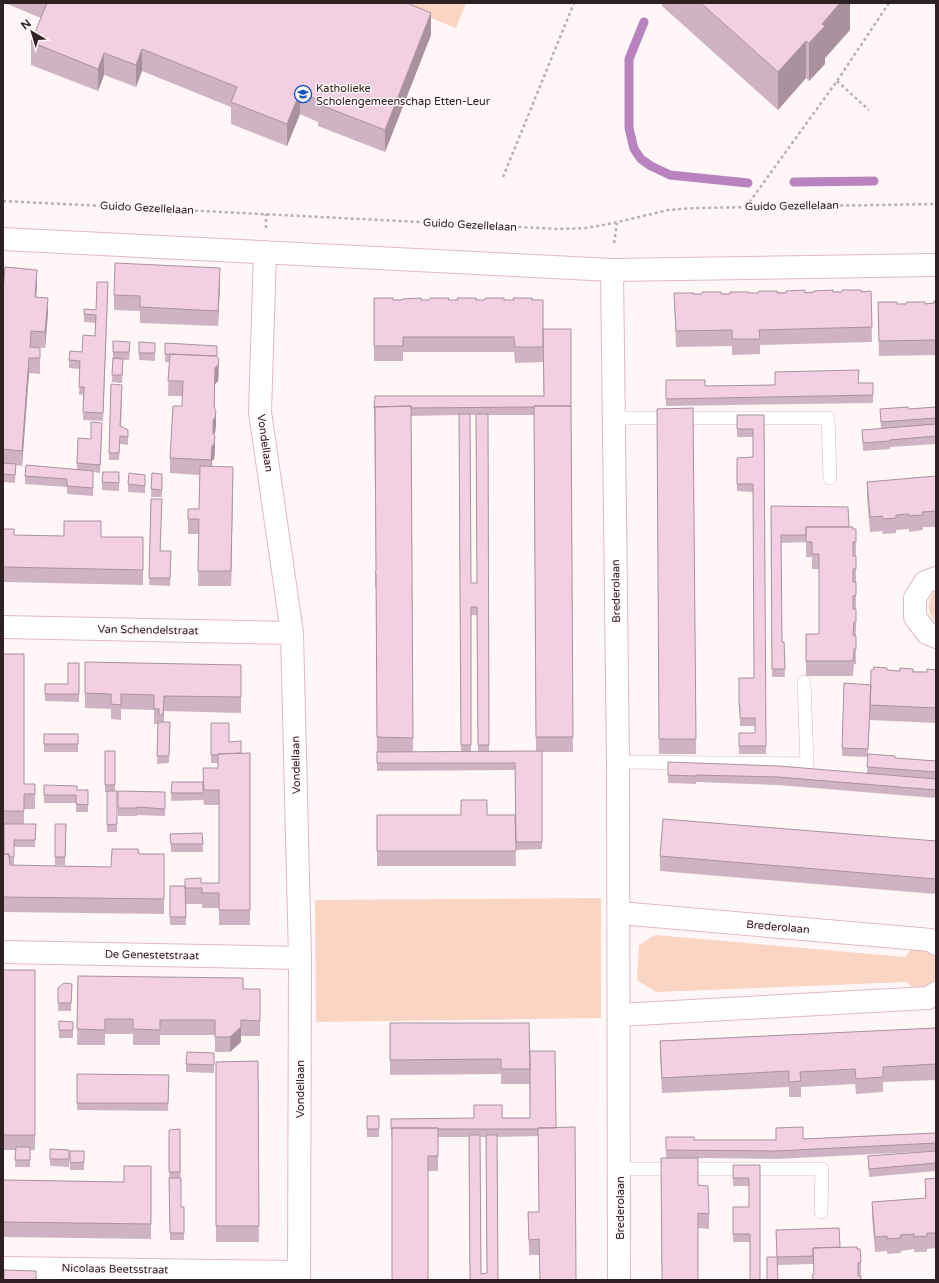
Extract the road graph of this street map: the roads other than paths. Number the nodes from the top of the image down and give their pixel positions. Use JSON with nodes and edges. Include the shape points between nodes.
{"nodes":[{"id":1,"x":3,"y":239,"type":"edge"},
{"id":2,"x":265,"y":252,"type":"junction"},
{"id":3,"x":936,"y":265,"type":"edge"},
{"id":4,"x":612,"y":270,"type":"junction"},
{"id":5,"x":614,"y":418,"type":"junction"},
{"id":6,"x":830,"y":478,"type":"dead end"},
{"id":7,"x":936,"y":578,"type":"edge"},
{"id":8,"x":3,"y":627,"type":"edge"},
{"id":9,"x":292,"y":633,"type":"junction"},
{"id":10,"x":936,"y":636,"type":"edge"},
{"id":11,"x":804,"y":682,"type":"dead end"},
{"id":12,"x":618,"y":762,"type":"junction"},
{"id":13,"x":619,"y":913,"type":"junction"},
{"id":14,"x":936,"y":944,"type":"edge"},
{"id":15,"x":3,"y":952,"type":"edge"},
{"id":16,"x":300,"y":958,"type":"junction"},
{"id":17,"x":936,"y":993,"type":"edge"},
{"id":18,"x":619,"y":1016,"type":"junction"},
{"id":19,"x":620,"y":1169,"type":"junction"},
{"id":20,"x":821,"y":1212,"type":"dead end"},
{"id":21,"x":3,"y":1268,"type":"edge"},
{"id":22,"x":299,"y":1276,"type":"edge"},
{"id":23,"x":619,"y":1280,"type":"edge"}],
"edges":[{"from":1,"to":2,"type":"street"},
{"from":2,"to":4,"type":"street"},
{"from":2,"to":9,"type":"street","name":"Vondellaan","via":[[260,412]]},
{"from":3,"to":4,"type":"street"},
{"from":4,"to":5,"type":"street","name":"Brederolaan"},
{"from":5,"to":6,"type":"lane","via":[[828,418]]},
{"from":5,"to":12,"type":"street","name":"Brederolaan"},
{"from":7,"to":10,"type":"street","via":[[926,582],[915,598],[915,617],[927,633]]},
{"from":8,"to":9,"type":"street","name":"Van Schendelstraat"},
{"from":9,"to":16,"type":"street","name":"Vondellaan"},
{"from":11,"to":12,"type":"lane","via":[[807,764]]},
{"from":12,"to":13,"type":"street","name":"Brederolaan"},
{"from":13,"to":14,"type":"street","name":"Brederolaan","via":[[931,940]]},
{"from":13,"to":18,"type":"street","name":"Brederolaan"},
{"from":15,"to":16,"type":"street","name":"De Genestetstraat"},
{"from":16,"to":22,"type":"street","name":"Vondellaan"},
{"from":17,"to":18,"type":"street","via":[[928,998]]},
{"from":18,"to":19,"type":"street","name":"Brederolaan"},
{"from":19,"to":20,"type":"lane","via":[[822,1169]]},
{"from":19,"to":23,"type":"street","name":"Brederolaan"},
{"from":21,"to":22,"type":"street","name":"Nicolaas Beetsstraat"}]}
